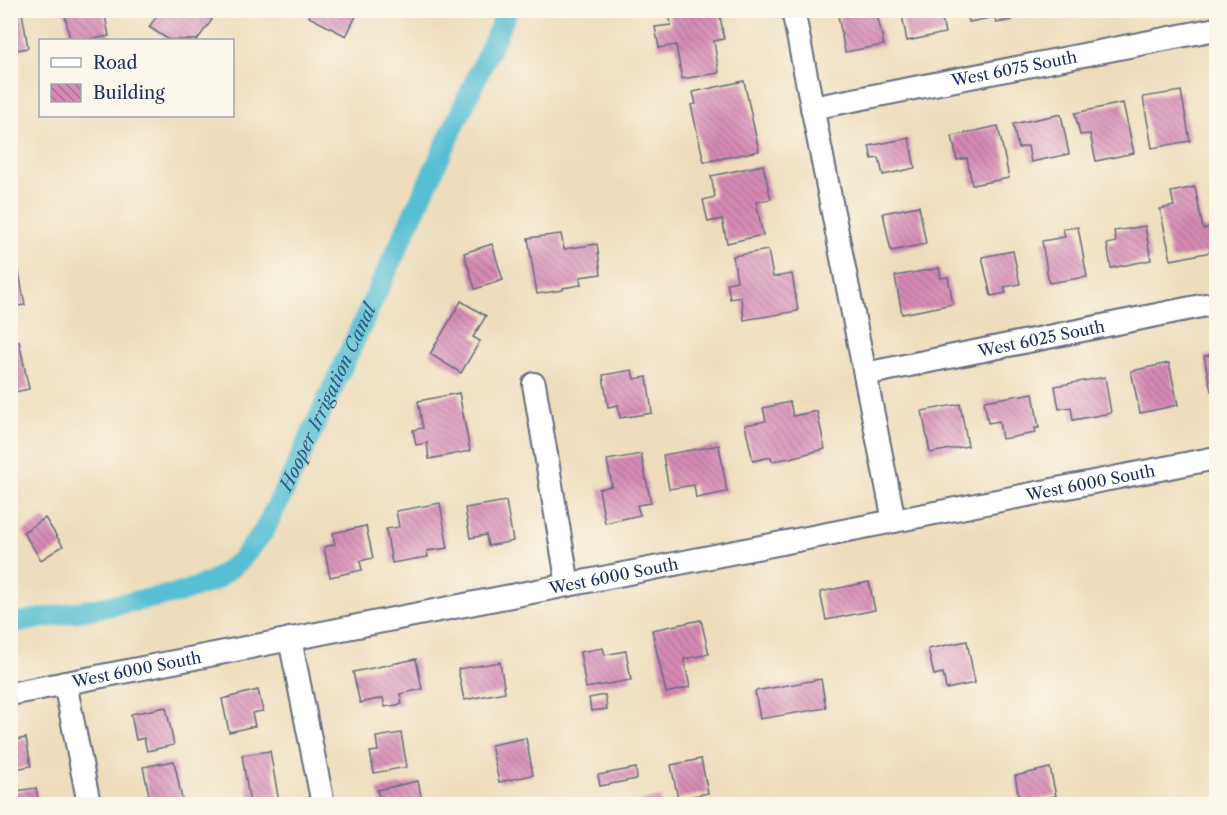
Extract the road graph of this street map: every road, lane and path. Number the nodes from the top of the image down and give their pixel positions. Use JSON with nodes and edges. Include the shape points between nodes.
{"nodes":[{"id":1,"x":793,"y":10,"type":"edge"},
{"id":2,"x":1216,"y":29,"type":"edge"},
{"id":3,"x":812,"y":108,"type":"junction"},
{"id":4,"x":1216,"y":303,"type":"edge"},
{"id":5,"x":865,"y":374,"type":"junction"},
{"id":6,"x":534,"y":384,"type":"dead end"},
{"id":7,"x":1216,"y":458,"type":"edge"},
{"id":8,"x":894,"y":521,"type":"junction"},
{"id":9,"x":568,"y":585,"type":"junction"},
{"id":10,"x":291,"y":639,"type":"junction"},
{"id":11,"x":64,"y":683,"type":"junction"},
{"id":12,"x":10,"y":694,"type":"edge"},
{"id":13,"x":89,"y":804,"type":"edge"},
{"id":14,"x":323,"y":804,"type":"edge"}],
"edges":[{"from":1,"to":3,"type":"street"},
{"from":2,"to":3,"type":"street","name":"West 6075 South"},
{"from":3,"to":5,"type":"street"},
{"from":4,"to":5,"type":"street","name":"West 6025 South"},
{"from":5,"to":8,"type":"street"},
{"from":6,"to":9,"type":"street"},
{"from":7,"to":8,"type":"street","name":"West 6000 South"},
{"from":8,"to":9,"type":"street","name":"West 6000 South"},
{"from":9,"to":10,"type":"street","name":"West 6000 South"},
{"from":10,"to":11,"type":"street","name":"West 6000 South"},
{"from":10,"to":14,"type":"street"},
{"from":11,"to":12,"type":"street","name":"West 6000 South"},
{"from":11,"to":13,"type":"street"}]}
